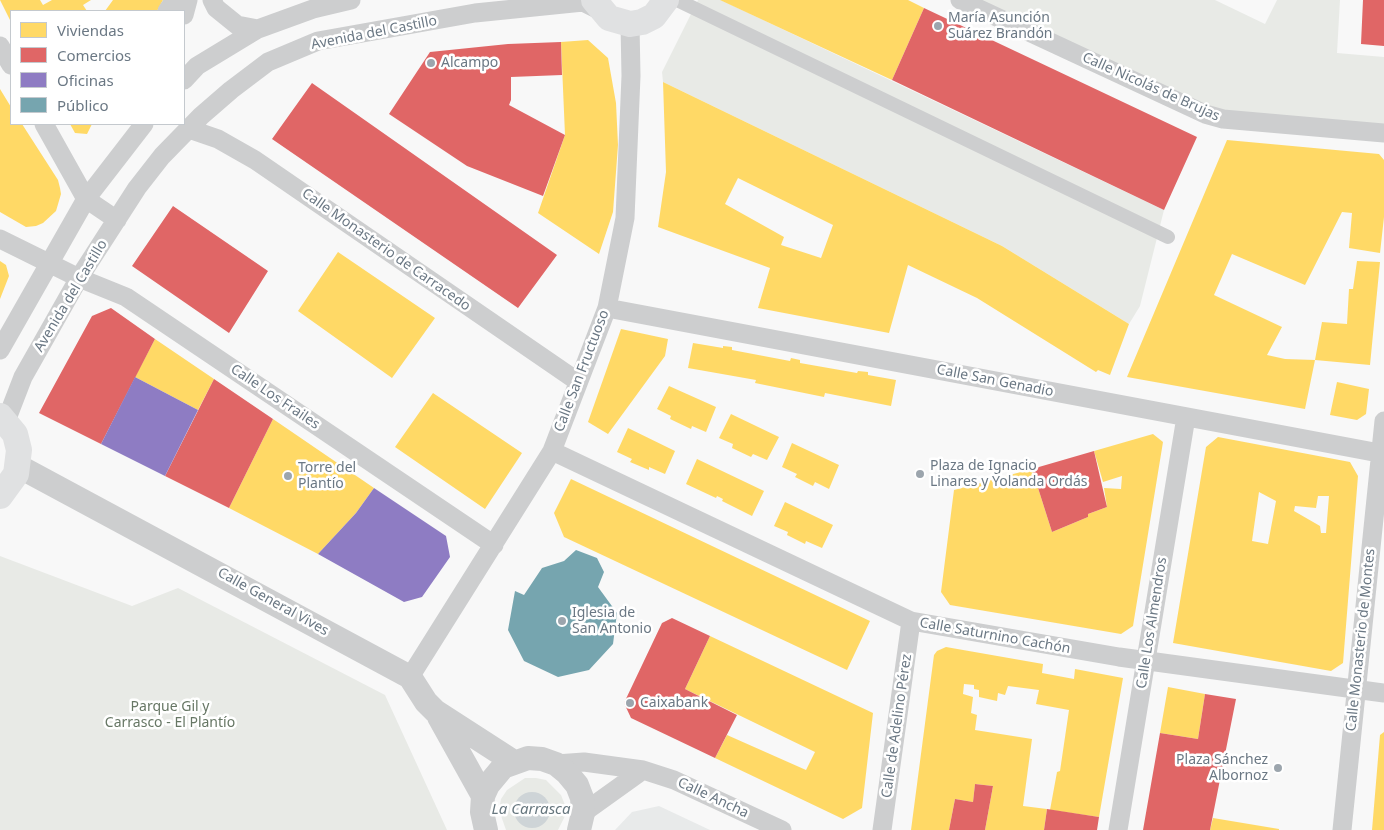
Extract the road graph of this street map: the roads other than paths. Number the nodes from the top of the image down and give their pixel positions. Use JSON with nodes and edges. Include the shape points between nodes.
{"nodes":[{"id":1,"x":212,"y":0,"type":"edge"},
{"id":2,"x":351,"y":0,"type":"edge"},
{"id":3,"x":666,"y":0,"type":"edge"},
{"id":4,"x":677,"y":0,"type":"edge"},
{"id":5,"x":960,"y":0,"type":"edge"},
{"id":6,"x":598,"y":5,"type":"edge"},
{"id":7,"x":630,"y":24,"type":"junction"},
{"id":8,"x":258,"y":29,"type":"junction"},
{"id":9,"x":0,"y":46,"type":"edge"},
{"id":10,"x":10,"y":64,"type":"edge"},
{"id":11,"x":185,"y":79,"type":"edge"},
{"id":12,"x":45,"y":125,"type":"edge"},
{"id":13,"x":143,"y":125,"type":"edge"},
{"id":14,"x":189,"y":128,"type":"junction"},
{"id":15,"x":1384,"y":132,"type":"edge"},
{"id":16,"x":86,"y":199,"type":"junction"},
{"id":17,"x":117,"y":220,"type":"junction"},
{"id":18,"x":1168,"y":236,"type":"dead end"},
{"id":19,"x":0,"y":239,"type":"edge"},
{"id":20,"x":48,"y":262,"type":"junction"},
{"id":21,"x":79,"y":278,"type":"junction"},
{"id":22,"x":607,"y":308,"type":"junction"},
{"id":23,"x":0,"y":350,"type":"edge"},
{"id":24,"x":577,"y":381,"type":"junction"},
{"id":25,"x":1186,"y":417,"type":"junction"},
{"id":26,"x":3,"y":419,"type":"edge"},
{"id":27,"x":1384,"y":421,"type":"edge"},
{"id":28,"x":552,"y":451,"type":"junction"},
{"id":29,"x":1382,"y":454,"type":"edge"},
{"id":30,"x":10,"y":481,"type":"edge"},
{"id":31,"x":494,"y":545,"type":"junction"},
{"id":32,"x":911,"y":621,"type":"junction"},
{"id":33,"x":1146,"y":660,"type":"junction"},
{"id":34,"x":410,"y":678,"type":"junction"},
{"id":35,"x":1356,"y":687,"type":"junction"},
{"id":36,"x":1384,"y":692,"type":"edge"},
{"id":37,"x":435,"y":711,"type":"junction"},
{"id":38,"x":514,"y":762,"type":"junction"},
{"id":39,"x":556,"y":764,"type":"junction"},
{"id":40,"x":643,"y":770,"type":"junction"},
{"id":41,"x":483,"y":796,"type":"junction"},
{"id":42,"x":581,"y":822,"type":"edge"},
{"id":43,"x":486,"y":830,"type":"edge"},
{"id":44,"x":782,"y":830,"type":"edge"},
{"id":45,"x":882,"y":830,"type":"edge"},
{"id":46,"x":1118,"y":830,"type":"edge"},
{"id":47,"x":1342,"y":830,"type":"edge"}],
"edges":[{"from":1,"to":8,"type":"street","via":[[220,12],[237,25]]},
{"from":2,"to":8,"type":"street","via":[[313,9]]},
{"from":3,"to":7,"type":"main road","via":[[654,16]]},
{"from":4,"to":18,"type":"street"},
{"from":5,"to":15,"type":"street","name":"Calle Nicolás de Brujas","via":[[1223,119]]},
{"from":6,"to":7,"type":"main road","via":[[614,20]]},
{"from":6,"to":14,"type":"street","name":"Avenida del Castillo","via":[[583,2],[475,14],[318,41],[268,62]]},
{"from":7,"to":22,"type":"street","name":"Calle San Fructuoso","via":[[626,218]]},
{"from":8,"to":11,"type":"street","via":[[197,66]]},
{"from":9,"to":10,"type":"street"},
{"from":12,"to":16,"type":"street"},
{"from":13,"to":16,"type":"street"},
{"from":14,"to":17,"type":"street","name":"Avenida del Castillo","via":[[162,156]]},
{"from":14,"to":24,"type":"street","name":"Calle Monasterio de Carracedo","via":[[218,139],[255,160]]},
{"from":16,"to":17,"type":"street"},
{"from":16,"to":20,"type":"street"},
{"from":17,"to":21,"type":"street","name":"Avenida del Castillo"},
{"from":19,"to":20,"type":"street","name":"Calle Los Frailes"},
{"from":20,"to":21,"type":"street","name":"Calle Los Frailes"},
{"from":20,"to":23,"type":"street"},
{"from":21,"to":26,"type":"street","name":"Avenida del Castillo"},
{"from":21,"to":31,"type":"street","name":"Calle Los Frailes","via":[[126,297]]},
{"from":22,"to":24,"type":"street","name":"Calle San Fructuoso"},
{"from":22,"to":25,"type":"street","name":"Calle San Genadio"},
{"from":24,"to":28,"type":"street","name":"Calle San Fructuoso"},
{"from":25,"to":29,"type":"street","name":"Calle San Genadio"},
{"from":25,"to":33,"type":"street","name":"Calle Los Almendros"},
{"from":26,"to":30,"type":"main road","via":[[15,434],[19,450]]},
{"from":27,"to":29,"type":"street","name":"Calle Monasterio de Montes"},
{"from":28,"to":31,"type":"street","name":"Calle San Fructuoso"},
{"from":28,"to":32,"type":"street","name":"Calle Saturnino Cachón"},
{"from":29,"to":35,"type":"street","name":"Calle Monasterio de Montes"},
{"from":30,"to":34,"type":"street","name":"Calle General Vives","via":[[97,508]]},
{"from":31,"to":34,"type":"street","name":"Calle San Fructuoso"},
{"from":32,"to":33,"type":"street","name":"Calle Saturnino Cachón"},
{"from":32,"to":45,"type":"street","name":"Calle de Adelino Pérez"},
{"from":33,"to":35,"type":"street","name":"Calle Saturnino Cachón"},
{"from":33,"to":46,"type":"street","name":"Calle Los Almendros"},
{"from":34,"to":37,"type":"street","name":"Calle General Vives"},
{"from":35,"to":36,"type":"street","name":"Calle Saturnino Cachón"},
{"from":35,"to":47,"type":"street","name":"Calle Monasterio de Montes"},
{"from":37,"to":38,"type":"street","name":"Calle General Vives"},
{"from":37,"to":41,"type":"street","name":"Calle General Vives"},
{"from":38,"to":39,"type":"street","via":[[528,758]]},
{"from":38,"to":41,"type":"street","via":[[494,775]]},
{"from":39,"to":40,"type":"street","name":"Calle Ancha","via":[[584,762]]},
{"from":39,"to":42,"type":"street","via":[[577,784],[582,798]]},
{"from":40,"to":42,"type":"street"},
{"from":40,"to":44,"type":"street","name":"Calle Ancha","via":[[674,780]]},
{"from":41,"to":43,"type":"street"}]}
